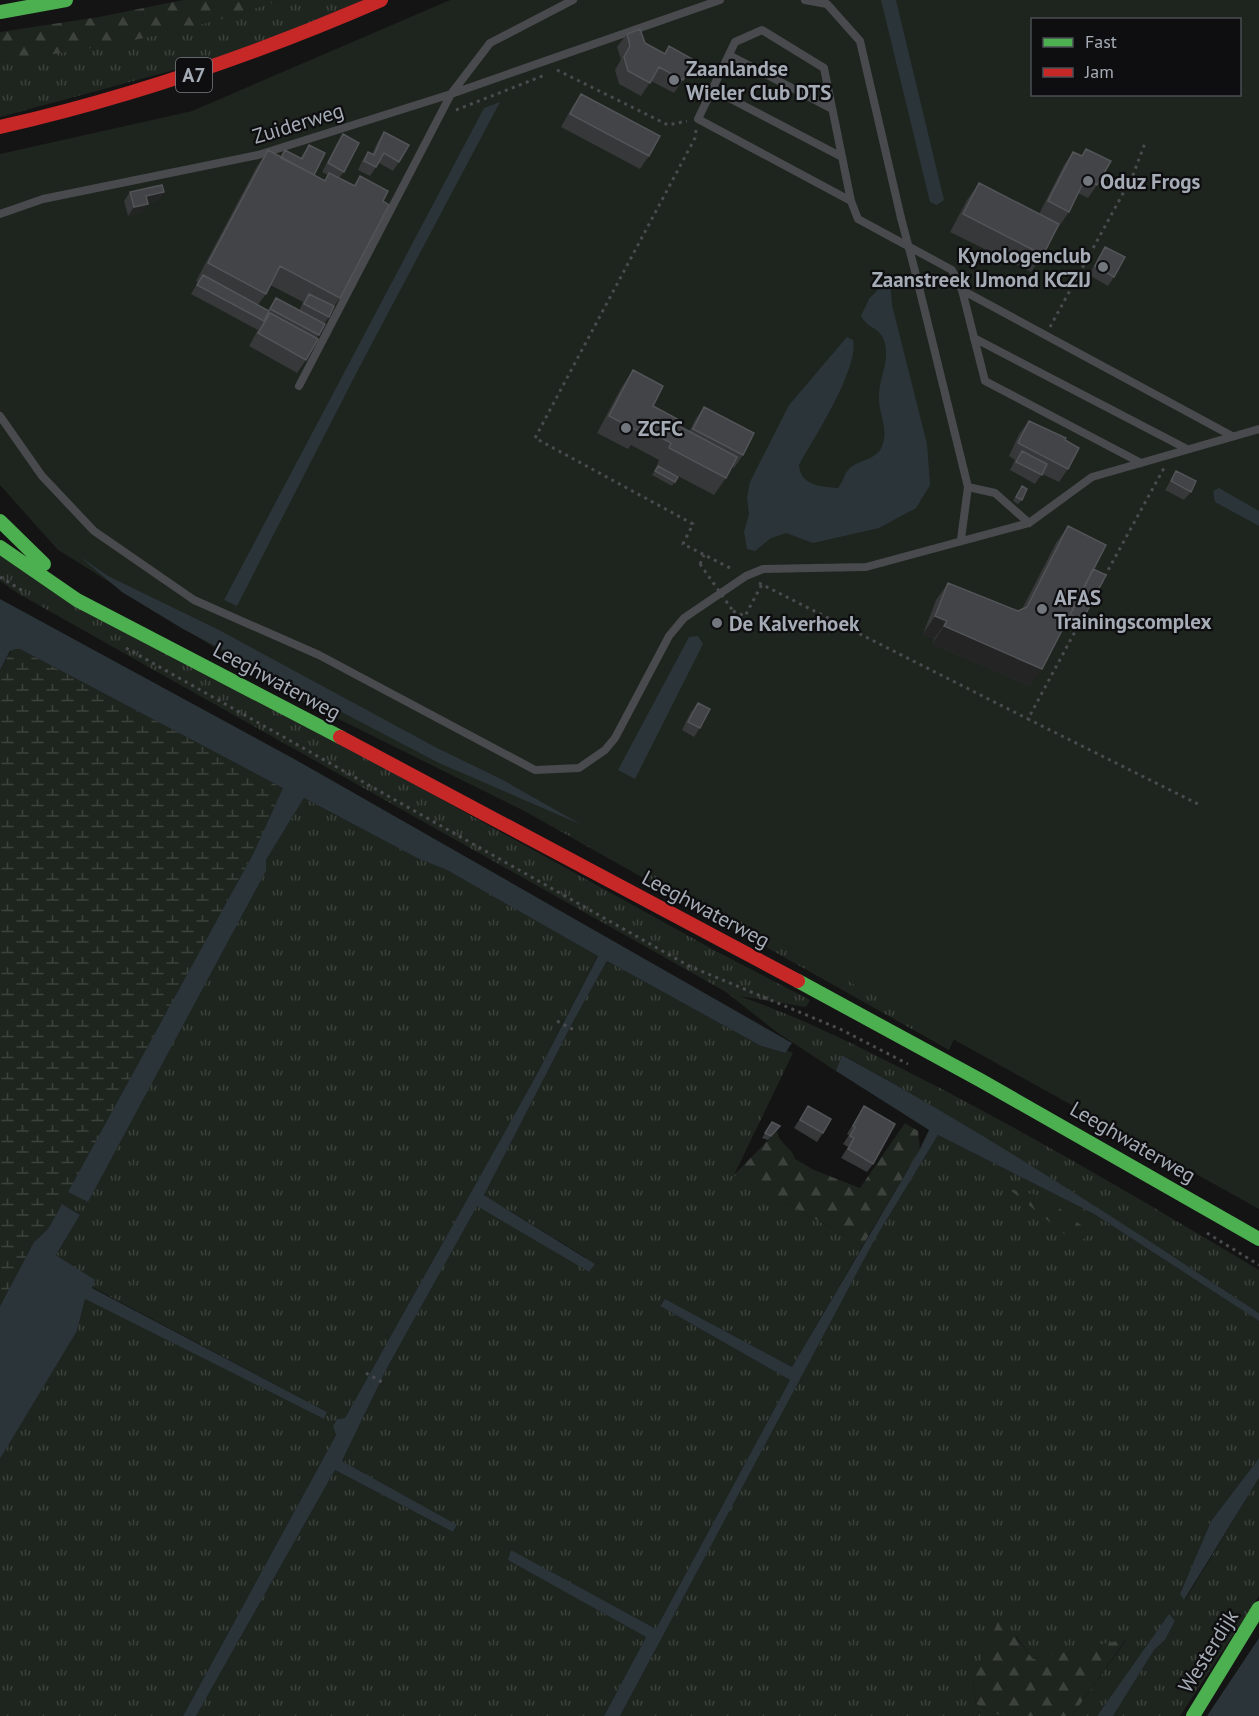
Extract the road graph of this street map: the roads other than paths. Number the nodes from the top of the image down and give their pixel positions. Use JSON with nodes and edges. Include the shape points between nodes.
{"nodes":[{"id":1,"x":66,"y":0,"type":"edge"},
{"id":2,"x":381,"y":0,"type":"edge"},
{"id":3,"x":573,"y":0,"type":"edge"},
{"id":4,"x":720,"y":0,"type":"edge"},
{"id":5,"x":805,"y":0,"type":"edge"},
{"id":6,"x":0,"y":12,"type":"edge"},
{"id":7,"x":729,"y":56,"type":"junction"},
{"id":8,"x":712,"y":89,"type":"junction"},
{"id":9,"x":451,"y":94,"type":"junction"},
{"id":10,"x":832,"y":109,"type":"junction"},
{"id":11,"x":0,"y":127,"type":"edge"},
{"id":12,"x":842,"y":157,"type":"junction"},
{"id":13,"x":851,"y":201,"type":"junction"},
{"id":14,"x":0,"y":214,"type":"edge"},
{"id":15,"x":962,"y":290,"type":"junction"},
{"id":16,"x":974,"y":338,"type":"junction"},
{"id":17,"x":299,"y":386,"type":"dead end"},
{"id":18,"x":0,"y":416,"type":"edge"},
{"id":19,"x":1259,"y":429,"type":"edge"},
{"id":20,"x":1232,"y":436,"type":"junction"},
{"id":21,"x":1187,"y":449,"type":"junction"},
{"id":22,"x":1141,"y":463,"type":"junction"},
{"id":23,"x":968,"y":487,"type":"junction"},
{"id":24,"x":0,"y":521,"type":"edge"},
{"id":25,"x":1029,"y":523,"type":"junction"},
{"id":26,"x":961,"y":539,"type":"junction"},
{"id":27,"x":0,"y":546,"type":"edge"},
{"id":28,"x":128,"y":626,"type":"junction"},
{"id":29,"x":1259,"y":1239,"type":"edge"},
{"id":30,"x":1259,"y":1608,"type":"edge"},
{"id":31,"x":1193,"y":1716,"type":"edge"}],
"edges":[{"from":1,"to":6,"type":"main road"},
{"from":2,"to":11,"type":"main road","number":"A7","via":[[287,42],[198,74],[122,99]]},
{"from":3,"to":9,"type":"lane","via":[[490,43]]},
{"from":4,"to":9,"type":"lane","name":"Zuiderweg"},
{"from":5,"to":23,"type":"lane","bridge":true,"via":[[827,4],[860,41]]},
{"from":7,"to":8,"type":"lane"},
{"from":7,"to":10,"type":"lane"},
{"from":7,"to":10,"type":"lane","via":[[735,42],[762,30],[824,68]]},
{"from":8,"to":12,"type":"lane"},
{"from":8,"to":13,"type":"lane","via":[[698,119]]},
{"from":9,"to":14,"type":"lane","name":"Zuiderweg","via":[[258,155],[43,199]]},
{"from":9,"to":17,"type":"lane"},
{"from":10,"to":12,"type":"lane"},
{"from":12,"to":13,"type":"lane"},
{"from":13,"to":15,"type":"lane","via":[[858,219],[952,270]]},
{"from":15,"to":16,"type":"lane"},
{"from":15,"to":20,"type":"lane"},
{"from":16,"to":21,"type":"lane"},
{"from":16,"to":22,"type":"lane","via":[[985,381]]},
{"from":18,"to":26,"type":"lane","via":[[42,476],[94,531],[194,600],[319,655],[535,770],[579,768],[605,750],[669,636],[684,618],[746,576],[763,569],[866,567]]},
{"from":19,"to":20,"type":"lane"},
{"from":20,"to":21,"type":"lane"},
{"from":21,"to":22,"type":"lane"},
{"from":22,"to":25,"type":"lane","via":[[1092,477]]},
{"from":23,"to":25,"type":"lane","via":[[995,493]]},
{"from":23,"to":26,"type":"lane"},
{"from":24,"to":28,"type":"main road","name":"Leeghwaterweg","via":[[56,573]]},
{"from":25,"to":26,"type":"lane"},
{"from":27,"to":28,"type":"main road","name":"Leeghwaterweg","via":[[55,590]]},
{"from":28,"to":29,"type":"main road","name":"Leeghwaterweg","via":[[891,1032]]},
{"from":30,"to":31,"type":"main road","name":"Westerdijk"}]}
